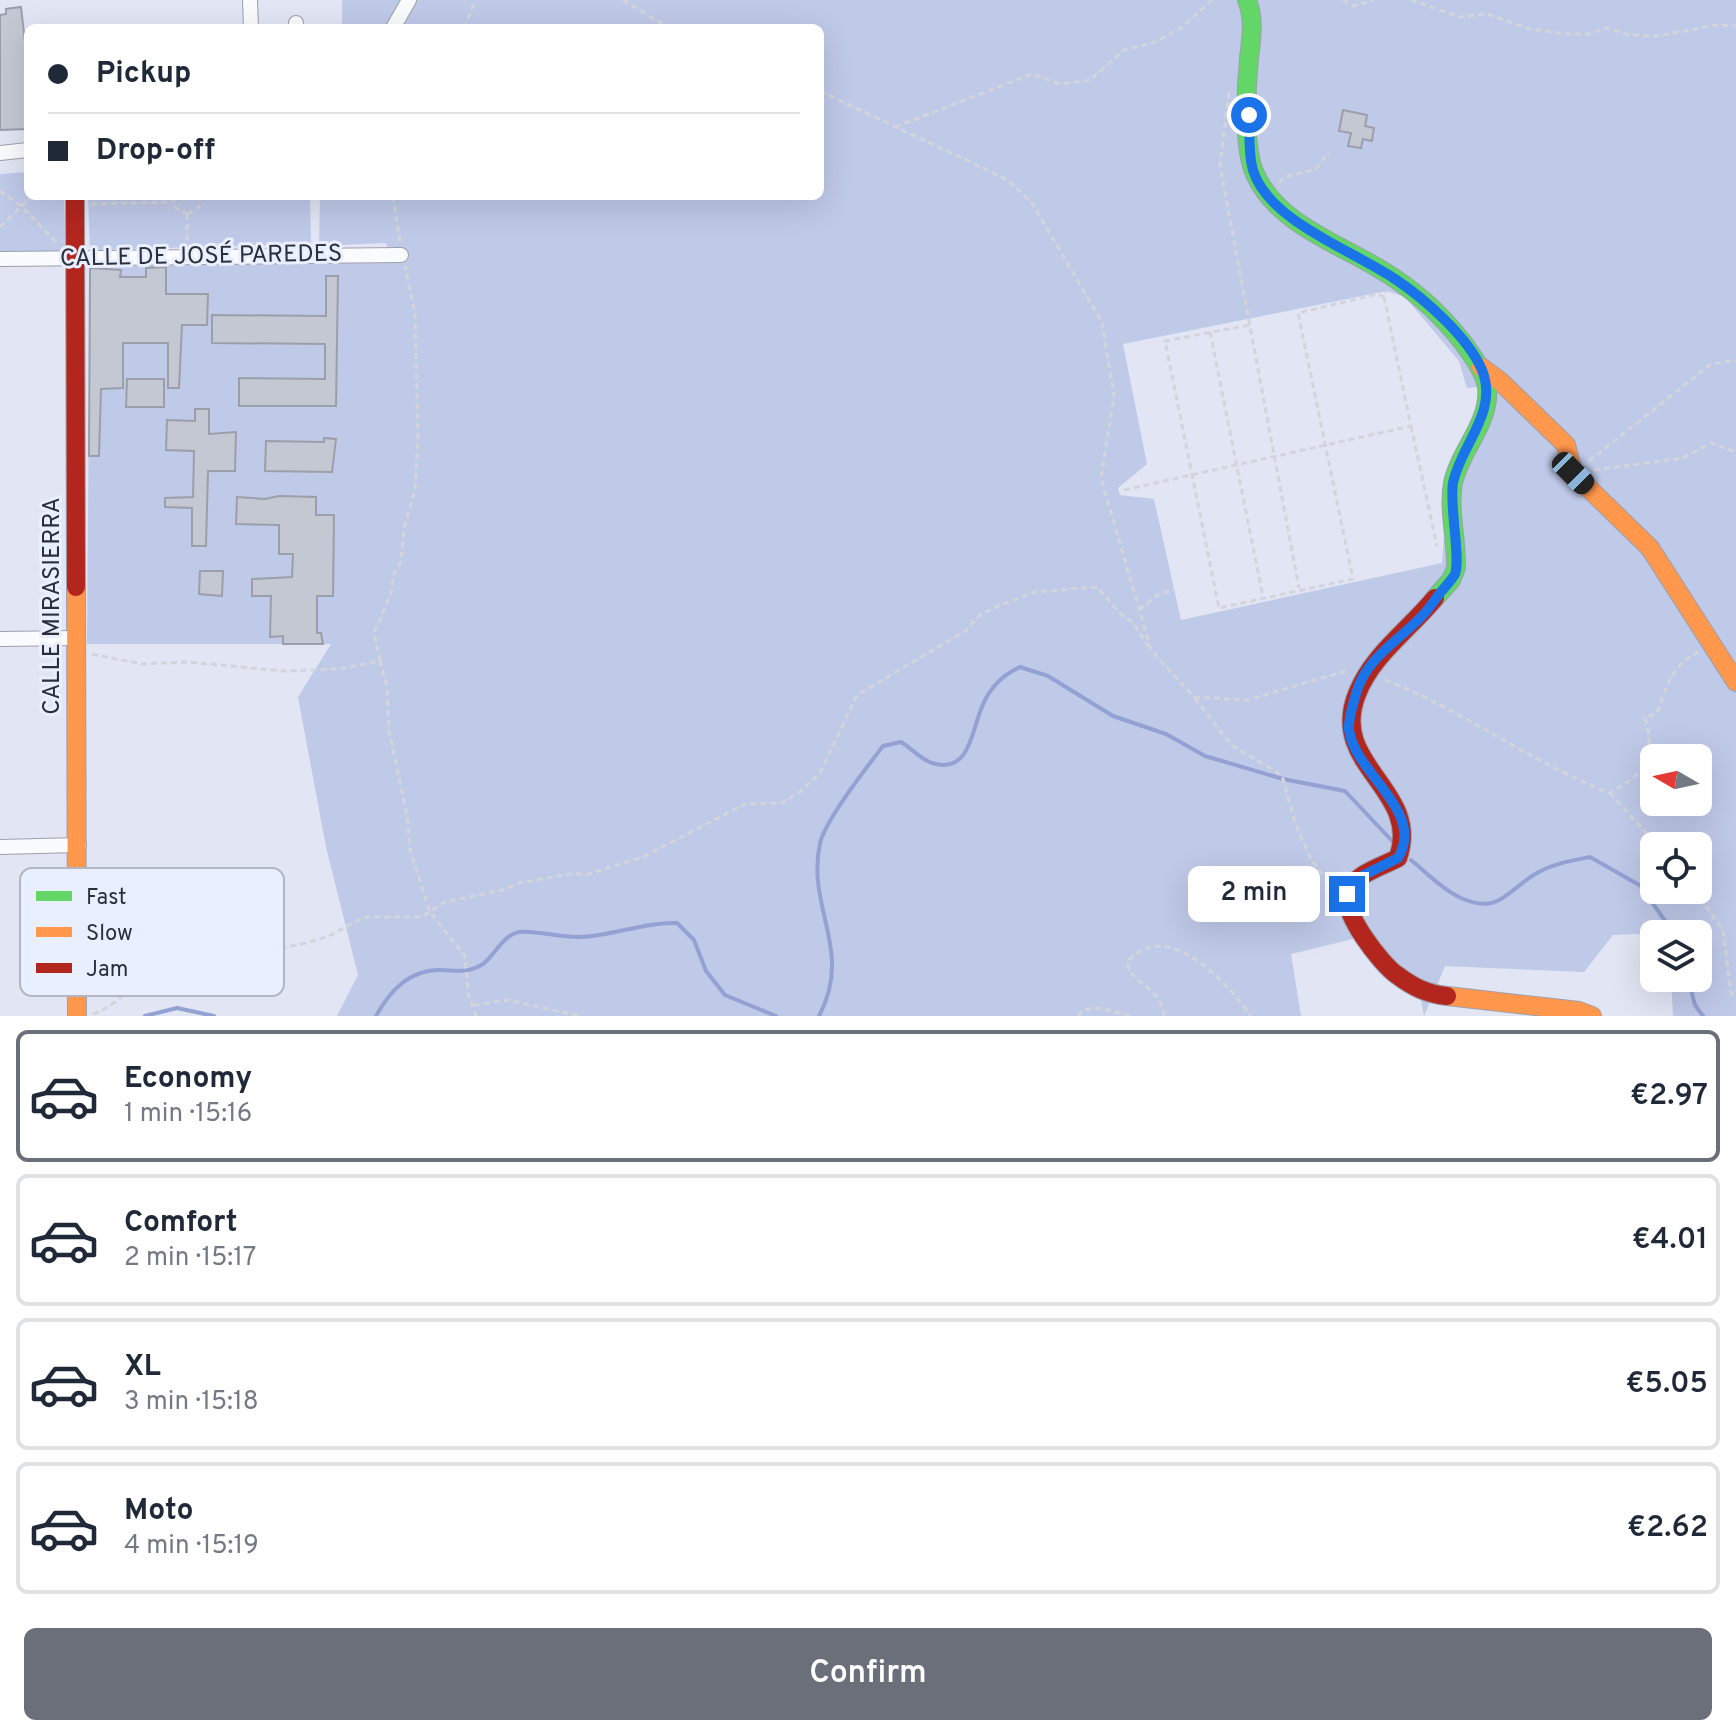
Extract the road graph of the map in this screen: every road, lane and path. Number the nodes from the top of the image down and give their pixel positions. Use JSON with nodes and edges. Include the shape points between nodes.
{"nodes":[{"id":1,"x":250,"y":0,"type":"edge"},
{"id":2,"x":409,"y":0,"type":"edge"},
{"id":3,"x":476,"y":0,"type":"edge"},
{"id":4,"x":623,"y":0,"type":"edge"},
{"id":5,"x":1212,"y":0,"type":"edge"},
{"id":6,"x":1247,"y":0,"type":"edge"},
{"id":7,"x":1343,"y":0,"type":"edge"},
{"id":8,"x":1374,"y":0,"type":"edge"},
{"id":9,"x":1411,"y":0,"type":"edge"},
{"id":10,"x":251,"y":24,"type":"edge"},
{"id":11,"x":395,"y":24,"type":"edge"},
{"id":12,"x":466,"y":24,"type":"edge"},
{"id":13,"x":662,"y":24,"type":"edge"},
{"id":14,"x":1736,"y":26,"type":"edge"},
{"id":15,"x":1231,"y":83,"type":"dead end"},
{"id":16,"x":824,"y":93,"type":"edge"},
{"id":17,"x":895,"y":127,"type":"junction"},
{"id":18,"x":24,"y":150,"type":"edge"},
{"id":19,"x":1329,"y":152,"type":"dead end"},
{"id":20,"x":0,"y":153,"type":"edge"},
{"id":21,"x":0,"y":191,"type":"edge"},
{"id":22,"x":1267,"y":193,"type":"junction"},
{"id":23,"x":28,"y":200,"type":"edge"},
{"id":24,"x":75,"y":200,"type":"edge"},
{"id":25,"x":173,"y":200,"type":"edge"},
{"id":26,"x":200,"y":200,"type":"edge"},
{"id":27,"x":394,"y":200,"type":"edge"},
{"id":28,"x":21,"y":206,"type":"junction"},
{"id":29,"x":187,"y":214,"type":"junction"},
{"id":30,"x":0,"y":227,"type":"edge"},
{"id":31,"x":401,"y":255,"type":"junction"},
{"id":32,"x":188,"y":257,"type":"junction"},
{"id":33,"x":75,"y":258,"type":"junction"},
{"id":34,"x":0,"y":259,"type":"edge"},
{"id":35,"x":1387,"y":288,"type":"junction"},
{"id":36,"x":1249,"y":325,"type":"junction"},
{"id":37,"x":1210,"y":332,"type":"junction"},
{"id":38,"x":1736,"y":360,"type":"edge"},
{"id":39,"x":1481,"y":367,"type":"junction"},
{"id":40,"x":1411,"y":426,"type":"junction"},
{"id":41,"x":1326,"y":445,"type":"junction"},
{"id":42,"x":1736,"y":452,"type":"edge"},
{"id":43,"x":1276,"y":457,"type":"junction"},
{"id":44,"x":1236,"y":466,"type":"junction"},
{"id":45,"x":1573,"y":473,"type":"junction"},
{"id":46,"x":1191,"y":476,"type":"junction"},
{"id":47,"x":1124,"y":490,"type":"dead end"},
{"id":48,"x":1437,"y":546,"type":"dead end"},
{"id":49,"x":1299,"y":588,"type":"junction"},
{"id":50,"x":1174,"y":589,"type":"dead end"},
{"id":51,"x":1263,"y":597,"type":"junction"},
{"id":52,"x":1139,"y":610,"type":"junction"},
{"id":53,"x":0,"y":639,"type":"edge"},
{"id":54,"x":77,"y":644,"type":"junction"},
{"id":55,"x":1712,"y":644,"type":"junction"},
{"id":56,"x":1151,"y":650,"type":"junction"},
{"id":57,"x":380,"y":661,"type":"junction"},
{"id":58,"x":1370,"y":667,"type":"junction"},
{"id":59,"x":1736,"y":682,"type":"edge"},
{"id":60,"x":1194,"y":697,"type":"junction"},
{"id":61,"x":1610,"y":793,"type":"junction"},
{"id":62,"x":1645,"y":832,"type":"edge"},
{"id":63,"x":79,"y":845,"type":"junction"},
{"id":64,"x":0,"y":847,"type":"edge"},
{"id":65,"x":79,"y":868,"type":"edge"},
{"id":66,"x":1347,"y":904,"type":"junction"},
{"id":67,"x":1704,"y":904,"type":"edge"},
{"id":68,"x":430,"y":912,"type":"junction"},
{"id":69,"x":284,"y":947,"type":"edge"},
{"id":70,"x":121,"y":996,"type":"edge"},
{"id":71,"x":1736,"y":996,"type":"edge"},
{"id":72,"x":473,"y":1005,"type":"junction"},
{"id":73,"x":77,"y":1015,"type":"edge"},
{"id":74,"x":476,"y":1016,"type":"edge"},
{"id":75,"x":580,"y":1016,"type":"edge"},
{"id":76,"x":1079,"y":1016,"type":"edge"},
{"id":77,"x":1130,"y":1016,"type":"edge"},
{"id":78,"x":1164,"y":1016,"type":"edge"},
{"id":79,"x":1251,"y":1016,"type":"edge"},
{"id":80,"x":1592,"y":1016,"type":"edge"}],
"edges":[{"from":1,"to":10,"type":"street"},
{"from":2,"to":11,"type":"street"},
{"from":3,"to":12,"type":"path"},
{"from":4,"to":13,"type":"path"},
{"from":5,"to":17,"type":"path","via":[[1180,29],[1124,50],[1090,80],[1060,84],[1032,74]]},
{"from":6,"to":22,"type":"street","via":[[1255,33],[1248,68],[1253,171]]},
{"from":7,"to":8,"type":"path","via":[[1354,6]]},
{"from":9,"to":14,"type":"path","via":[[1460,17],[1487,14],[1530,29],[1570,34],[1605,28],[1656,36]]},
{"from":15,"to":36,"type":"path","via":[[1220,166]]},
{"from":16,"to":17,"type":"path"},
{"from":17,"to":52,"type":"path","via":[[1008,180],[1032,203],[1102,322],[1114,396],[1101,478]]},
{"from":18,"to":20,"type":"street"},
{"from":19,"to":22,"type":"path","via":[[1316,169],[1285,177]]},
{"from":21,"to":28,"type":"path"},
{"from":22,"to":35,"type":"street","via":[[1282,210]]},
{"from":23,"to":28,"type":"path"},
{"from":24,"to":33,"type":"street","name":"CALLE MIRASIERRA"},
{"from":25,"to":29,"type":"path","via":[[177,210]]},
{"from":26,"to":29,"type":"path","via":[[199,207]]},
{"from":27,"to":31,"type":"path"},
{"from":28,"to":30,"type":"path"},
{"from":28,"to":33,"type":"path"},
{"from":29,"to":32,"type":"path"},
{"from":31,"to":32,"type":"street","name":"CALLE DE JOSÉ PAREDES"},
{"from":31,"to":57,"type":"path","via":[[415,314],[418,439],[415,490],[401,562],[374,633]]},
{"from":32,"to":33,"type":"street","name":"CALLE DE JOSÉ PAREDES"},
{"from":33,"to":34,"type":"street","name":"CALLE DE JOSÉ PAREDES"},
{"from":33,"to":54,"type":"street","name":"CALLE MIRASIERRA"},
{"from":35,"to":39,"type":"street","via":[[1449,323]]},
{"from":35,"to":40,"type":"path"},
{"from":35,"to":41,"type":"path","via":[[1298,313]]},
{"from":36,"to":37,"type":"path"},
{"from":36,"to":43,"type":"path"},
{"from":37,"to":44,"type":"path"},
{"from":37,"to":46,"type":"path","via":[[1165,341]]},
{"from":38,"to":45,"type":"path","via":[[1711,364]]},
{"from":39,"to":45,"type":"street","via":[[1566,445]]},
{"from":39,"to":58,"type":"street","via":[[1487,406],[1461,455],[1452,486],[1455,573],[1422,617]]},
{"from":40,"to":41,"type":"path"},
{"from":40,"to":48,"type":"path"},
{"from":41,"to":43,"type":"path"},
{"from":41,"to":49,"type":"path","via":[[1353,579]]},
{"from":42,"to":45,"type":"path","via":[[1711,443],[1683,458]]},
{"from":43,"to":44,"type":"path"},
{"from":43,"to":49,"type":"path"},
{"from":44,"to":46,"type":"path"},
{"from":44,"to":51,"type":"path"},
{"from":45,"to":55,"type":"street","via":[[1650,548]]},
{"from":46,"to":47,"type":"path"},
{"from":46,"to":51,"type":"path","via":[[1219,608]]},
{"from":49,"to":51,"type":"path"},
{"from":50,"to":52,"type":"path"},
{"from":52,"to":56,"type":"path"},
{"from":53,"to":54,"type":"street"},
{"from":54,"to":57,"type":"path","via":[[142,664],[189,662],[283,671]]},
{"from":54,"to":63,"type":"street","name":"CALLE MIRASIERRA"},
{"from":55,"to":59,"type":"street"},
{"from":55,"to":61,"type":"path","via":[[1684,659],[1670,675],[1657,713],[1645,718],[1648,763]]},
{"from":56,"to":60,"type":"path"},
{"from":56,"to":68,"type":"path","via":[[1097,587],[1034,592],[981,614],[965,631],[853,698],[820,773],[782,803],[745,804],[629,861],[585,875],[520,883],[445,902]]},
{"from":57,"to":68,"type":"path","via":[[410,850]]},
{"from":58,"to":60,"type":"path","via":[[1248,700]]},
{"from":58,"to":61,"type":"path"},
{"from":58,"to":66,"type":"street","via":[[1357,688],[1349,729],[1353,744],[1402,820],[1406,837],[1398,858],[1358,878]]},
{"from":60,"to":66,"type":"path","via":[[1231,745],[1283,779],[1311,859]]},
{"from":61,"to":62,"type":"path"},
{"from":63,"to":64,"type":"street"},
{"from":63,"to":65,"type":"street","name":"CALLE MIRASIERRA"},
{"from":66,"to":80,"type":"street","via":[[1354,923],[1393,973],[1427,994]]},
{"from":67,"to":71,"type":"path","via":[[1723,930],[1731,993]]},
{"from":68,"to":69,"type":"path","via":[[398,919],[364,917],[329,936]]},
{"from":68,"to":72,"type":"path","via":[[465,956]]},
{"from":70,"to":73,"type":"path","via":[[109,1008]]},
{"from":72,"to":74,"type":"path"},
{"from":72,"to":75,"type":"path","via":[[508,1000]]},
{"from":76,"to":77,"type":"path","via":[[1082,1010],[1101,1008]]},
{"from":78,"to":79,"type":"path","via":[[1158,995],[1128,970],[1133,955],[1154,945],[1178,947],[1189,954]]}]}
